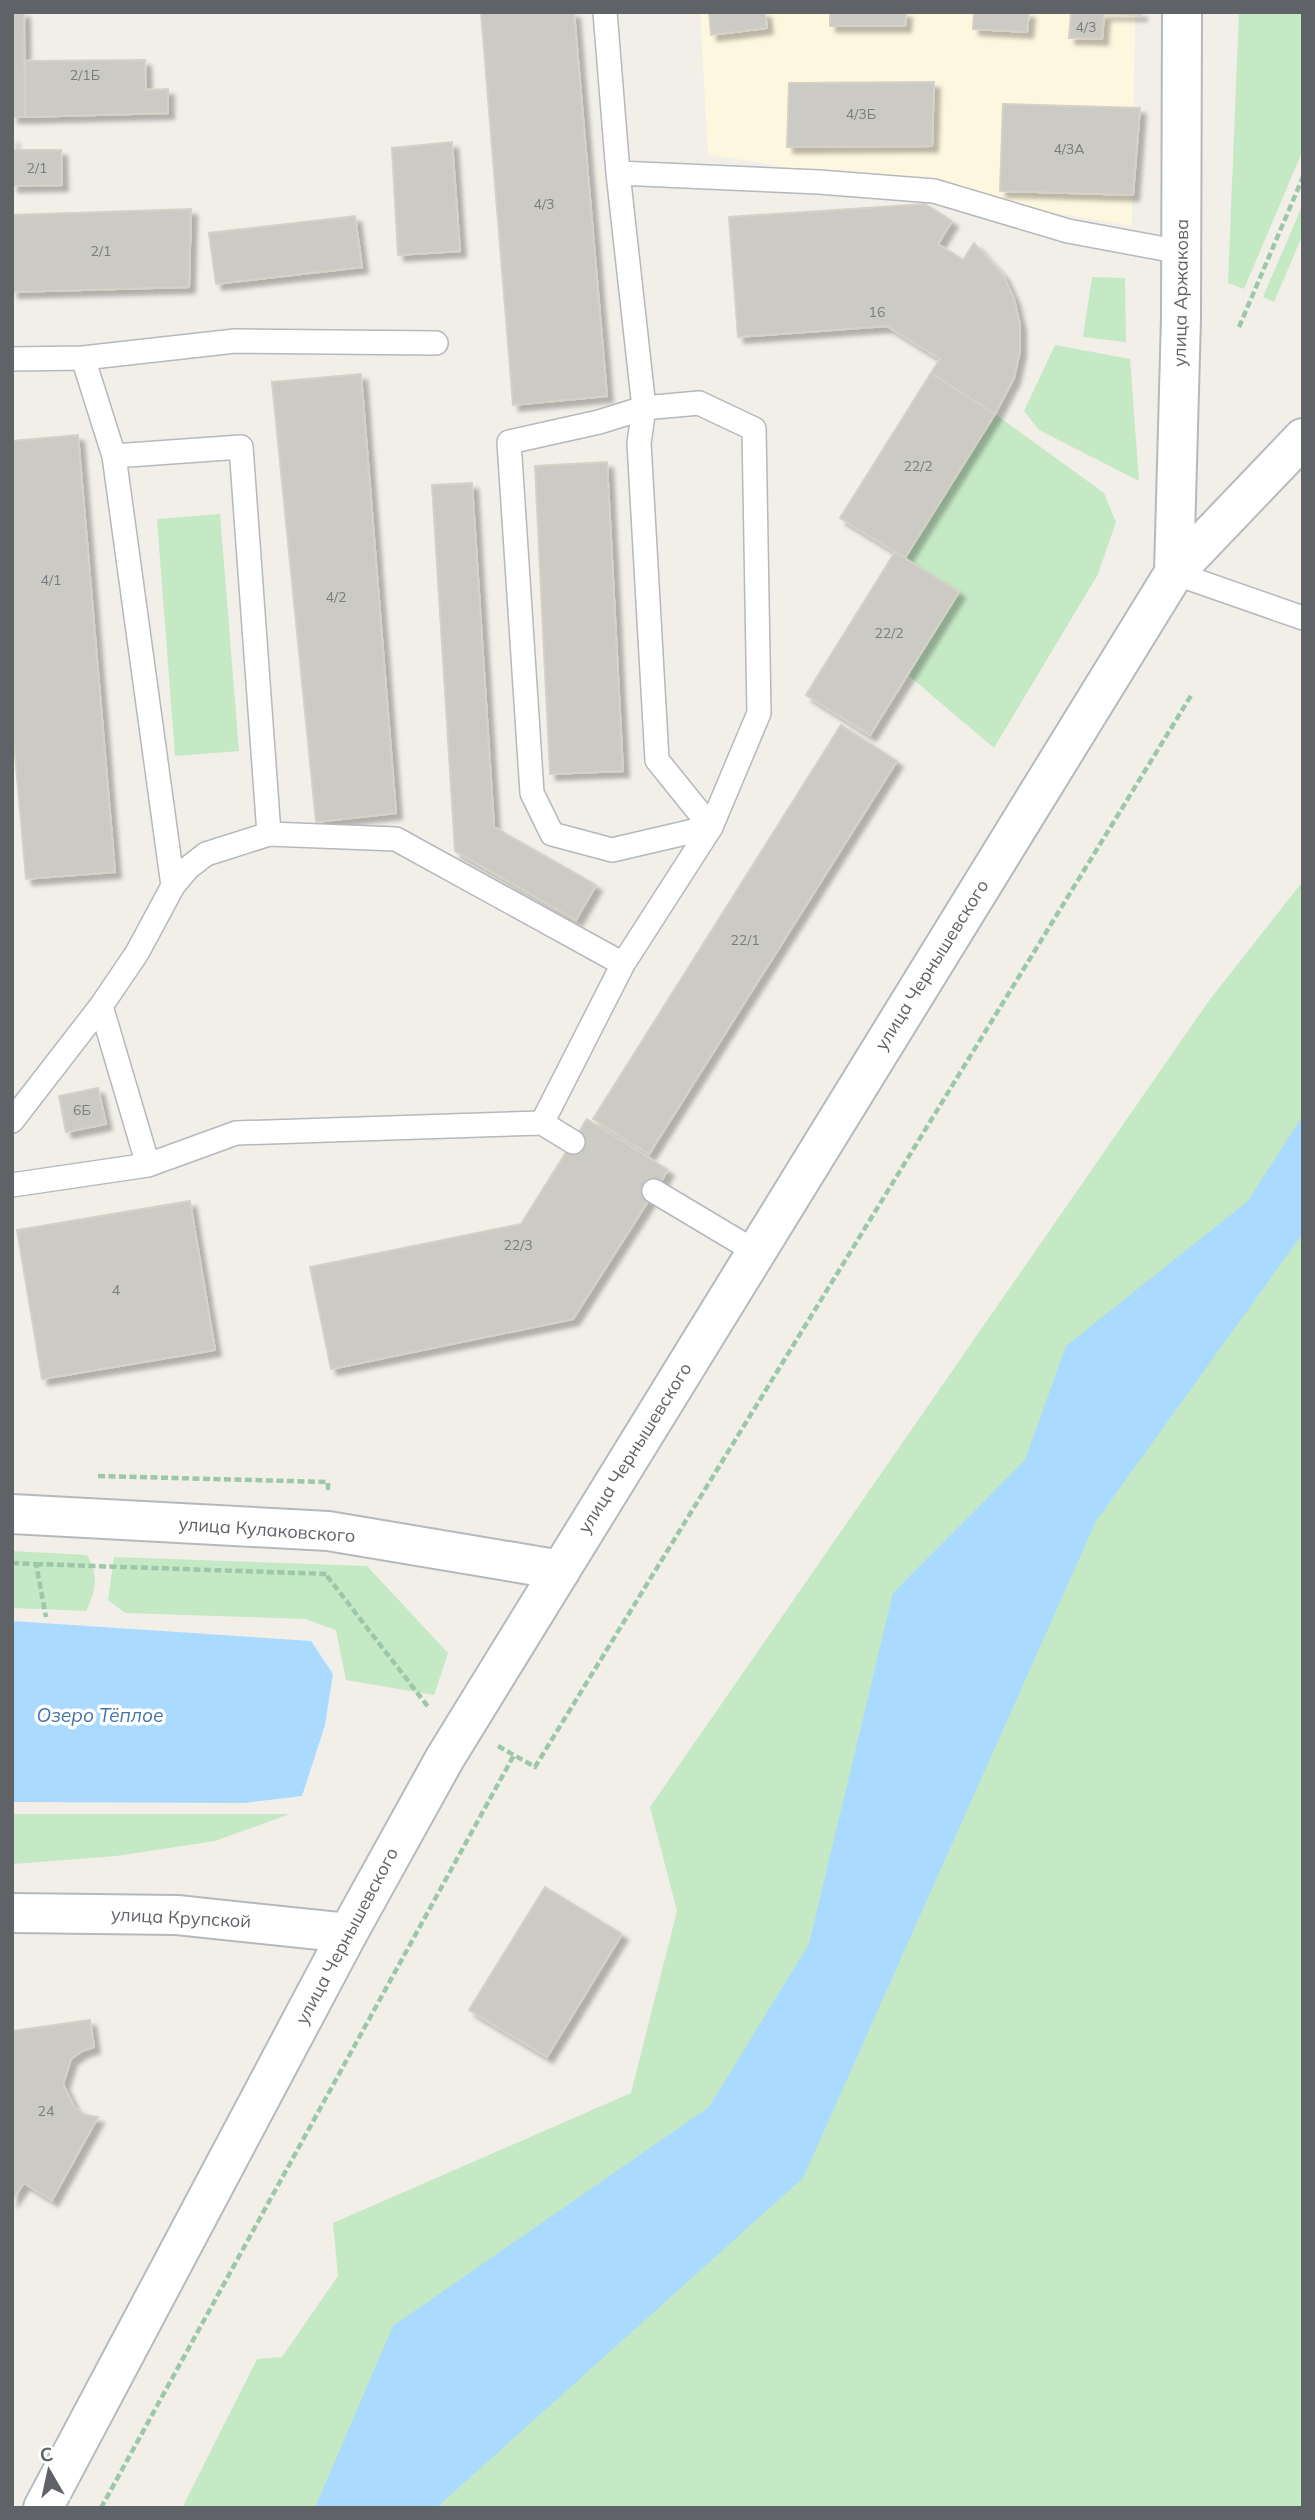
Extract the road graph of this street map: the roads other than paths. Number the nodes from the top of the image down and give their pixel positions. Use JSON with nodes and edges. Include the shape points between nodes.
{"nodes":[{"id":1,"x":605,"y":12,"type":"edge"},
{"id":2,"x":1182,"y":12,"type":"edge"},
{"id":3,"x":618,"y":173,"type":"junction"},
{"id":4,"x":1181,"y":252,"type":"junction"},
{"id":5,"x":436,"y":343,"type":"dead end"},
{"id":6,"x":83,"y":358,"type":"junction"},
{"id":7,"x":12,"y":359,"type":"edge"},
{"id":8,"x":644,"y":408,"type":"junction"},
{"id":9,"x":1303,"y":438,"type":"edge"},
{"id":10,"x":114,"y":456,"type":"junction"},
{"id":11,"x":1174,"y":573,"type":"junction"},
{"id":12,"x":1303,"y":618,"type":"edge"},
{"id":13,"x":711,"y":827,"type":"junction"},
{"id":14,"x":269,"y":834,"type":"junction"},
{"id":15,"x":173,"y":886,"type":"junction"},
{"id":16,"x":624,"y":964,"type":"junction"},
{"id":17,"x":101,"y":1006,"type":"junction"},
{"id":18,"x":12,"y":1121,"type":"edge"},
{"id":19,"x":542,"y":1123,"type":"junction"},
{"id":20,"x":573,"y":1142,"type":"dead end"},
{"id":21,"x":148,"y":1165,"type":"junction"},
{"id":22,"x":12,"y":1185,"type":"edge"},
{"id":23,"x":654,"y":1191,"type":"dead end"},
{"id":24,"x":756,"y":1252,"type":"junction"},
{"id":25,"x":12,"y":1514,"type":"edge"},
{"id":26,"x":561,"y":1570,"type":"junction"},
{"id":27,"x":12,"y":1913,"type":"edge"},
{"id":28,"x":348,"y":1933,"type":"junction"},
{"id":29,"x":44,"y":2508,"type":"edge"}],
"edges":[{"from":1,"to":3,"type":"lane"},
{"from":2,"to":4,"type":"main road","name":"улица Аржакова"},
{"from":3,"to":4,"type":"lane","via":[[934,191],[1068,231]]},
{"from":3,"to":8,"type":"lane"},
{"from":4,"to":11,"type":"main road","name":"улица Аржакова"},
{"from":5,"to":6,"type":"lane","via":[[235,341]]},
{"from":6,"to":7,"type":"lane"},
{"from":6,"to":10,"type":"lane"},
{"from":8,"to":13,"type":"lane","via":[[639,443],[657,760]]},
{"from":8,"to":13,"type":"lane","via":[[699,403],[754,429],[759,713]]},
{"from":8,"to":13,"type":"lane","via":[[509,442],[532,793],[552,834],[612,850]]},
{"from":9,"to":11,"type":"main road","name":"улица Чернышевского"},
{"from":10,"to":14,"type":"lane","via":[[241,447]]},
{"from":10,"to":15,"type":"lane"},
{"from":11,"to":12,"type":"lane"},
{"from":11,"to":24,"type":"main road","name":"улица Чернышевского"},
{"from":13,"to":16,"type":"lane"},
{"from":14,"to":15,"type":"lane","via":[[206,854]]},
{"from":14,"to":16,"type":"lane","via":[[396,839]]},
{"from":15,"to":17,"type":"lane","via":[[137,953]]},
{"from":16,"to":19,"type":"lane"},
{"from":17,"to":18,"type":"lane"},
{"from":17,"to":21,"type":"lane"},
{"from":19,"to":20,"type":"lane"},
{"from":19,"to":21,"type":"lane","via":[[236,1133]]},
{"from":21,"to":22,"type":"lane"},
{"from":23,"to":24,"type":"lane"},
{"from":24,"to":26,"type":"main road","name":"улица Чернышевского"},
{"from":25,"to":26,"type":"main road","name":"улица Кулаковского","via":[[328,1531]]},
{"from":26,"to":28,"type":"main road","name":"улица Чернышевского","via":[[464,1728]]},
{"from":27,"to":28,"type":"main road","name":"улица Крупской","via":[[177,1915]]},
{"from":28,"to":29,"type":"main road","name":"улица Чернышевского"}]}
